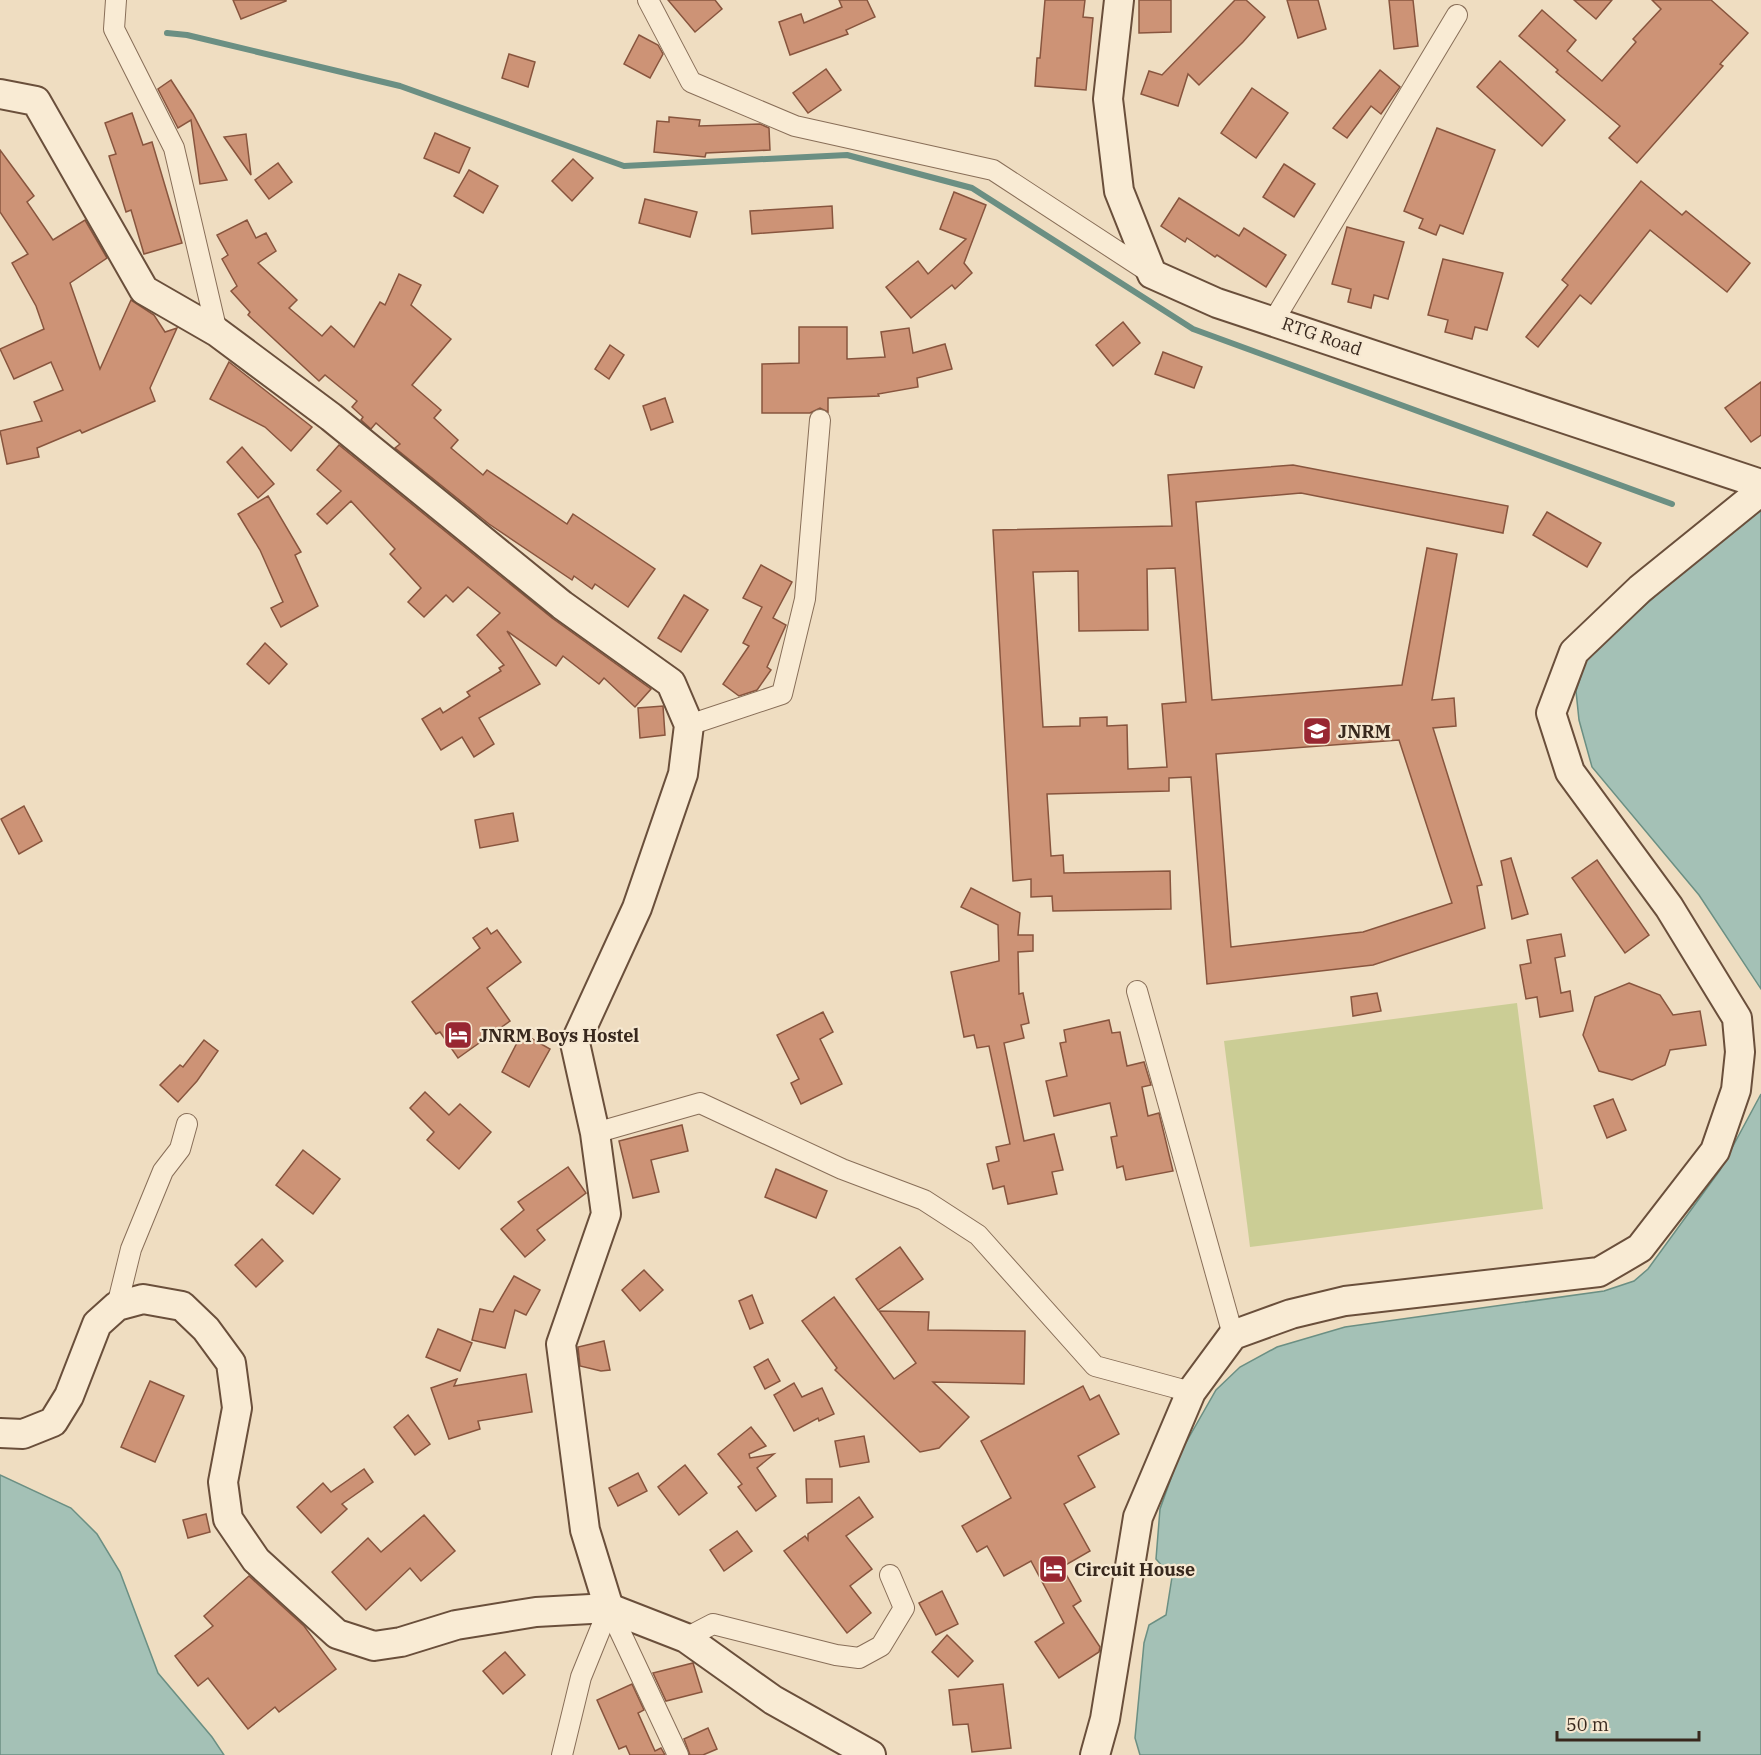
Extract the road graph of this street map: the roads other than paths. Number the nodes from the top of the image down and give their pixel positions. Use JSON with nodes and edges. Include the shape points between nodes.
{"nodes":[{"id":1,"x":116,"y":0,"type":"edge"},
{"id":2,"x":648,"y":0,"type":"edge"},
{"id":3,"x":1119,"y":0,"type":"edge"},
{"id":4,"x":1457,"y":15,"type":"dead end"},
{"id":5,"x":0,"y":94,"type":"edge"},
{"id":6,"x":1152,"y":274,"type":"junction"},
{"id":7,"x":1274,"y":320,"type":"junction"},
{"id":8,"x":217,"y":332,"type":"junction"},
{"id":9,"x":820,"y":420,"type":"dead end"},
{"id":10,"x":1761,"y":484,"type":"edge"},
{"id":11,"x":1761,"y":491,"type":"edge"},
{"id":12,"x":689,"y":725,"type":"junction"},
{"id":13,"x":1137,"y":991,"type":"dead end"},
{"id":14,"x":187,"y":1124,"type":"dead end"},
{"id":15,"x":595,"y":1133,"type":"junction"},
{"id":16,"x":117,"y":1306,"type":"junction"},
{"id":17,"x":1233,"y":1335,"type":"junction"},
{"id":18,"x":1191,"y":1392,"type":"junction"},
{"id":19,"x":0,"y":1433,"type":"edge"},
{"id":20,"x":890,"y":1575,"type":"dead end"},
{"id":21,"x":609,"y":1608,"type":"junction"},
{"id":22,"x":686,"y":1638,"type":"junction"},
{"id":23,"x":562,"y":1755,"type":"edge"},
{"id":24,"x":678,"y":1755,"type":"edge"},
{"id":25,"x":871,"y":1755,"type":"edge"},
{"id":26,"x":1095,"y":1755,"type":"edge"}],
"edges":[{"from":1,"to":8,"type":"street","via":[[114,29],[174,148]]},
{"from":2,"to":6,"type":"street","via":[[691,82],[795,126],[993,170]]},
{"from":3,"to":6,"type":"main road","via":[[1108,99],[1119,191]]},
{"from":4,"to":7,"type":"street"},
{"from":5,"to":8,"type":"main road","via":[[36,101],[144,290]]},
{"from":6,"to":7,"type":"main road","name":"RTG Road","via":[[1217,303]]},
{"from":7,"to":10,"type":"main road","name":"RTG Road"},
{"from":8,"to":12,"type":"main road","via":[[331,417],[562,605],[671,683]]},
{"from":9,"to":12,"type":"street","via":[[805,599],[782,694]]},
{"from":11,"to":17,"type":"main road","via":[[1640,590],[1574,652],[1551,713],[1570,772],[1669,907],[1737,1018],[1740,1052],[1736,1090],[1715,1151],[1640,1248],[1599,1272],[1346,1301],[1291,1314]]},
{"from":12,"to":15,"type":"main road","via":[[683,774],[637,908],[575,1043]]},
{"from":13,"to":17,"type":"street"},
{"from":14,"to":16,"type":"street","via":[[180,1149],[163,1171],[131,1249]]},
{"from":15,"to":18,"type":"street","via":[[700,1103],[842,1169],[924,1200],[978,1235],[1095,1366]]},
{"from":15,"to":21,"type":"main road","via":[[606,1214],[561,1344],[585,1530]]},
{"from":16,"to":19,"type":"main road","via":[[97,1324],[69,1396],[53,1422],[23,1434]]},
{"from":16,"to":21,"type":"main road","via":[[143,1299],[182,1306],[206,1329],[231,1363],[237,1408],[224,1482],[228,1519],[256,1560],[337,1634],[374,1646],[456,1625],[536,1612]]},
{"from":17,"to":18,"type":"main road"},
{"from":18,"to":26,"type":"main road","via":[[1138,1517],[1105,1719]]},
{"from":20,"to":22,"type":"street","via":[[904,1608],[881,1646],[859,1658],[713,1624]]},
{"from":21,"to":22,"type":"main road"},
{"from":21,"to":23,"type":"street","via":[[581,1677]]},
{"from":21,"to":24,"type":"street"},
{"from":22,"to":25,"type":"main road","via":[[773,1700]]}]}
